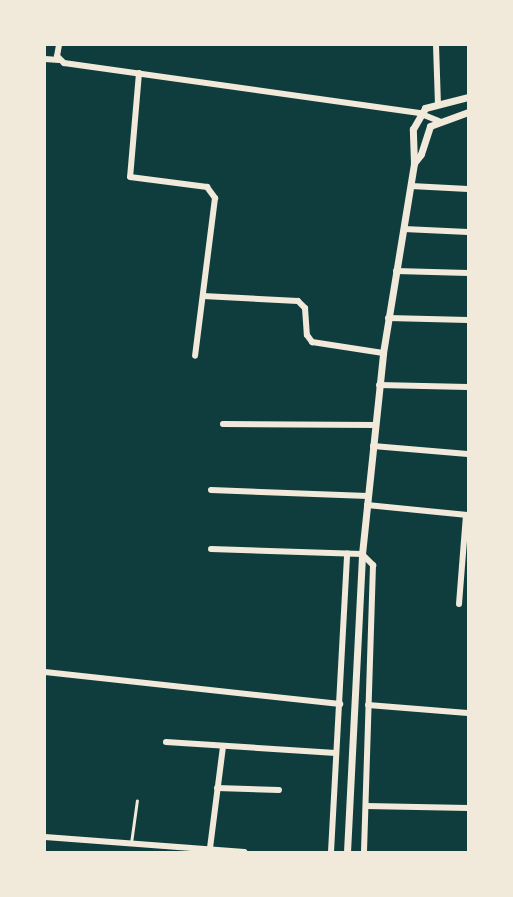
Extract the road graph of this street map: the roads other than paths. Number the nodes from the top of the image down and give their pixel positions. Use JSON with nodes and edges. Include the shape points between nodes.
{"nodes":[{"id":1,"x":59,"y":45,"type":"edge"},
{"id":2,"x":436,"y":45,"type":"edge"},
{"id":3,"x":45,"y":59,"type":"edge"},
{"id":4,"x":59,"y":60,"type":"junction"},
{"id":5,"x":139,"y":73,"type":"junction"},
{"id":6,"x":468,"y":97,"type":"edge"},
{"id":7,"x":438,"y":104,"type":"junction"},
{"id":8,"x":468,"y":112,"type":"edge"},
{"id":9,"x":419,"y":113,"type":"junction"},
{"id":10,"x":439,"y":121,"type":"junction"},
{"id":11,"x":414,"y":163,"type":"junction"},
{"id":12,"x":411,"y":186,"type":"junction"},
{"id":13,"x":468,"y":189,"type":"edge"},
{"id":14,"x":404,"y":229,"type":"junction"},
{"id":15,"x":468,"y":232,"type":"edge"},
{"id":16,"x":396,"y":271,"type":"junction"},
{"id":17,"x":468,"y":273,"type":"edge"},
{"id":18,"x":203,"y":296,"type":"junction"},
{"id":19,"x":388,"y":318,"type":"junction"},
{"id":20,"x":468,"y":320,"type":"edge"},
{"id":21,"x":383,"y":353,"type":"junction"},
{"id":22,"x":195,"y":356,"type":"dead end"},
{"id":23,"x":379,"y":385,"type":"junction"},
{"id":24,"x":468,"y":387,"type":"edge"},
{"id":25,"x":223,"y":424,"type":"dead end"},
{"id":26,"x":375,"y":425,"type":"junction"},
{"id":27,"x":373,"y":446,"type":"junction"},
{"id":28,"x":468,"y":454,"type":"edge"},
{"id":29,"x":211,"y":490,"type":"dead end"},
{"id":30,"x":368,"y":496,"type":"junction"},
{"id":31,"x":367,"y":505,"type":"junction"},
{"id":32,"x":467,"y":515,"type":"edge"},
{"id":33,"x":211,"y":549,"type":"dead end"},
{"id":34,"x":347,"y":553,"type":"junction"},
{"id":35,"x":362,"y":554,"type":"junction"},
{"id":36,"x":459,"y":604,"type":"dead end"},
{"id":37,"x":45,"y":672,"type":"edge"},
{"id":38,"x":340,"y":704,"type":"junction"},
{"id":39,"x":368,"y":705,"type":"junction"},
{"id":40,"x":468,"y":713,"type":"edge"},
{"id":41,"x":166,"y":742,"type":"dead end"},
{"id":42,"x":223,"y":747,"type":"junction"},
{"id":43,"x":336,"y":753,"type":"junction"},
{"id":44,"x":218,"y":788,"type":"junction"},
{"id":45,"x":279,"y":790,"type":"dead end"},
{"id":46,"x":137,"y":800,"type":"dead end"},
{"id":47,"x":366,"y":806,"type":"junction"},
{"id":48,"x":468,"y":808,"type":"edge"},
{"id":49,"x":45,"y":837,"type":"edge"},
{"id":50,"x":131,"y":843,"type":"junction"},
{"id":51,"x":210,"y":848,"type":"junction"},
{"id":52,"x":228,"y":851,"type":"edge"},
{"id":53,"x":244,"y":852,"type":"edge"},
{"id":54,"x":331,"y":852,"type":"edge"},
{"id":55,"x":347,"y":852,"type":"edge"},
{"id":56,"x":364,"y":852,"type":"edge"}],
"edges":[{"from":1,"to":4,"type":"street"},
{"from":2,"to":7,"type":"street"},
{"from":3,"to":4,"type":"street"},
{"from":4,"to":5,"type":"street"},
{"from":5,"to":9,"type":"street"},
{"from":5,"to":18,"type":"street","via":[[130,177],[207,187],[214,193]]},
{"from":6,"to":7,"type":"street"},
{"from":7,"to":9,"type":"street"},
{"from":8,"to":10,"type":"street"},
{"from":9,"to":10,"type":"street"},
{"from":9,"to":11,"type":"street","via":[[410,149]]},
{"from":10,"to":11,"type":"street","via":[[427,129],[422,154]]},
{"from":11,"to":12,"type":"street"},
{"from":12,"to":13,"type":"street"},
{"from":12,"to":14,"type":"street"},
{"from":14,"to":15,"type":"street"},
{"from":14,"to":16,"type":"street"},
{"from":16,"to":17,"type":"street"},
{"from":16,"to":19,"type":"street"},
{"from":18,"to":21,"type":"street","via":[[298,301],[305,308],[307,335],[312,342]]},
{"from":18,"to":22,"type":"street"},
{"from":19,"to":20,"type":"street"},
{"from":19,"to":21,"type":"street"},
{"from":21,"to":23,"type":"street"},
{"from":23,"to":24,"type":"street"},
{"from":23,"to":26,"type":"street"},
{"from":25,"to":26,"type":"street"},
{"from":26,"to":27,"type":"street"},
{"from":27,"to":28,"type":"street"},
{"from":27,"to":30,"type":"street"},
{"from":29,"to":30,"type":"street"},
{"from":30,"to":31,"type":"street"},
{"from":31,"to":32,"type":"street"},
{"from":31,"to":35,"type":"street"},
{"from":32,"to":36,"type":"street"},
{"from":33,"to":34,"type":"street"},
{"from":34,"to":35,"type":"street"},
{"from":34,"to":38,"type":"street"},
{"from":35,"to":39,"type":"street","via":[[369,558],[375,573]]},
{"from":35,"to":55,"type":"street"},
{"from":37,"to":38,"type":"street"},
{"from":38,"to":43,"type":"street"},
{"from":39,"to":40,"type":"street"},
{"from":39,"to":47,"type":"street"},
{"from":41,"to":42,"type":"street"},
{"from":42,"to":43,"type":"street"},
{"from":42,"to":44,"type":"street"},
{"from":43,"to":54,"type":"street"},
{"from":44,"to":45,"type":"street"},
{"from":44,"to":51,"type":"street"},
{"from":46,"to":50,"type":"lane"},
{"from":47,"to":48,"type":"street"},
{"from":47,"to":56,"type":"street"},
{"from":49,"to":50,"type":"street"},
{"from":50,"to":51,"type":"street"},
{"from":51,"to":52,"type":"street"},
{"from":52,"to":53,"type":"street"}]}
